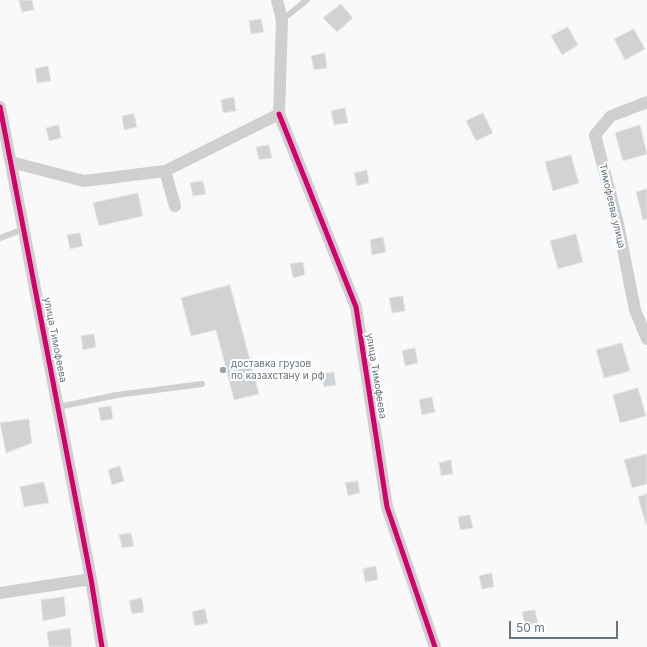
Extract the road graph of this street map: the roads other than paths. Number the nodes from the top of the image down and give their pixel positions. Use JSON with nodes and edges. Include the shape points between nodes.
{"nodes":[{"id":1,"x":277,"y":0,"type":"edge"},
{"id":2,"x":307,"y":0,"type":"edge"},
{"id":3,"x":282,"y":20,"type":"junction"},
{"id":4,"x":647,"y":102,"type":"edge"},
{"id":5,"x":0,"y":107,"type":"edge"},
{"id":6,"x":279,"y":114,"type":"junction"},
{"id":7,"x":11,"y":162,"type":"junction"},
{"id":8,"x":165,"y":171,"type":"junction"},
{"id":9,"x":175,"y":206,"type":"dead end"},
{"id":10,"x":24,"y":229,"type":"junction"},
{"id":11,"x":0,"y":238,"type":"edge"},
{"id":12,"x":647,"y":338,"type":"edge"},
{"id":13,"x":202,"y":384,"type":"dead end"},
{"id":14,"x":58,"y":407,"type":"junction"},
{"id":15,"x":91,"y":579,"type":"junction"},
{"id":16,"x":0,"y":593,"type":"edge"},
{"id":17,"x":102,"y":647,"type":"edge"},
{"id":18,"x":435,"y":647,"type":"edge"}],
"edges":[{"from":1,"to":3,"type":"street","name":"улица Тимофеева"},
{"from":2,"to":3,"type":"lane"},
{"from":3,"to":6,"type":"street","name":"улица Тимофеева"},
{"from":4,"to":12,"type":"street","name":"Тимофеева улица","via":[[611,116],[594,135],[618,224],[635,310]]},
{"from":5,"to":7,"type":"street","name":"улица Тимофеева"},
{"from":6,"to":8,"type":"street"},
{"from":6,"to":18,"type":"street","name":"улица Тимофеева","via":[[356,307],[387,507]]},
{"from":7,"to":8,"type":"street","via":[[84,181]]},
{"from":7,"to":10,"type":"street","name":"улица Тимофеева"},
{"from":8,"to":9,"type":"street"},
{"from":10,"to":11,"type":"lane"},
{"from":10,"to":14,"type":"street","name":"улица Тимофеева"},
{"from":13,"to":14,"type":"lane","via":[[117,395]]},
{"from":14,"to":15,"type":"street","name":"улица Тимофеева"},
{"from":15,"to":16,"type":"street"},
{"from":15,"to":17,"type":"street","name":"улица Тимофеева"}]}
